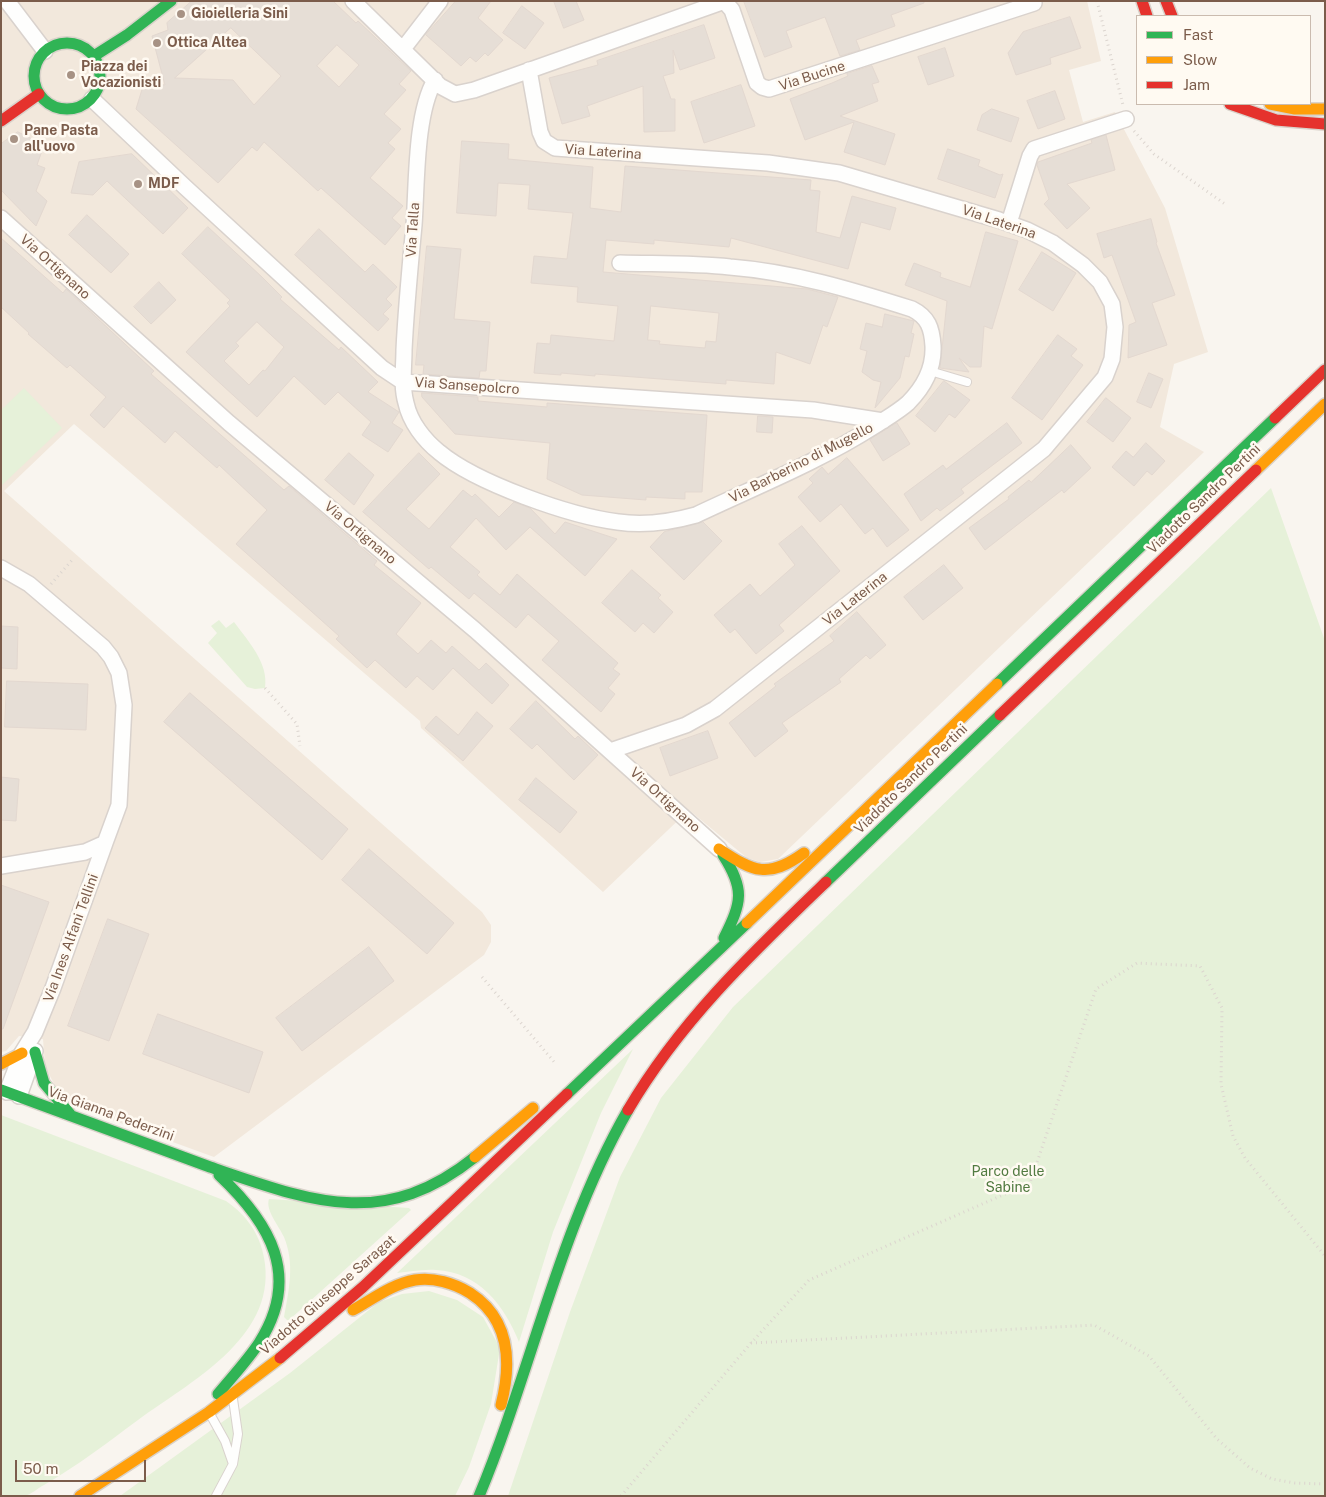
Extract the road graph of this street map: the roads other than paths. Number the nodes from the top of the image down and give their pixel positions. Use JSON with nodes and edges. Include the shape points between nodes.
{"nodes":[{"id":1,"x":7,"y":1,"type":"edge"},
{"id":2,"x":172,"y":1,"type":"edge"},
{"id":3,"x":353,"y":1,"type":"edge"},
{"id":4,"x":440,"y":1,"type":"edge"},
{"id":5,"x":1142,"y":1,"type":"edge"},
{"id":6,"x":1166,"y":1,"type":"edge"},
{"id":7,"x":1034,"y":3,"type":"dead end"},
{"id":8,"x":1148,"y":15,"type":"edge"},
{"id":9,"x":1172,"y":15,"type":"edge"},
{"id":10,"x":402,"y":49,"type":"junction"},
{"id":11,"x":45,"y":51,"type":"junction"},
{"id":12,"x":94,"y":56,"type":"junction"},
{"id":13,"x":529,"y":70,"type":"junction"},
{"id":14,"x":435,"y":80,"type":"junction"},
{"id":15,"x":39,"y":94,"type":"junction"},
{"id":16,"x":92,"y":99,"type":"junction"},
{"id":17,"x":1233,"y":105,"type":"edge"},
{"id":18,"x":1275,"y":105,"type":"edge"},
{"id":19,"x":1325,"y":109,"type":"edge"},
{"id":20,"x":1126,"y":119,"type":"dead end"},
{"id":21,"x":1,"y":121,"type":"edge"},
{"id":22,"x":1325,"y":124,"type":"edge"},
{"id":23,"x":1,"y":218,"type":"edge"},
{"id":24,"x":1009,"y":223,"type":"junction"},
{"id":25,"x":620,"y":262,"type":"dead end"},
{"id":26,"x":930,"y":370,"type":"junction"},
{"id":27,"x":1325,"y":370,"type":"edge"},
{"id":28,"x":403,"y":382,"type":"junction"},
{"id":29,"x":967,"y":382,"type":"dead end"},
{"id":30,"x":1325,"y":404,"type":"edge"},
{"id":31,"x":883,"y":421,"type":"junction"},
{"id":32,"x":1,"y":568,"type":"edge"},
{"id":33,"x":610,"y":751,"type":"junction"},
{"id":34,"x":865,"y":810,"type":"junction"},
{"id":35,"x":105,"y":843,"type":"junction"},
{"id":36,"x":719,"y":849,"type":"junction"},
{"id":37,"x":1,"y":866,"type":"edge"},
{"id":38,"x":718,"y":951,"type":"junction"},
{"id":39,"x":29,"y":1053,"type":"junction"},
{"id":40,"x":1,"y":1064,"type":"edge"},
{"id":41,"x":573,"y":1089,"type":"junction"},
{"id":42,"x":9,"y":1093,"type":"edge"},
{"id":43,"x":70,"y":1114,"type":"junction"},
{"id":44,"x":210,"y":1167,"type":"junction"},
{"id":45,"x":315,"y":1329,"type":"junction"},
{"id":46,"x":232,"y":1394,"type":"junction"},
{"id":47,"x":209,"y":1412,"type":"junction"},
{"id":48,"x":196,"y":1421,"type":"junction"},
{"id":49,"x":233,"y":1464,"type":"junction"},
{"id":50,"x":80,"y":1496,"type":"edge"},
{"id":51,"x":216,"y":1496,"type":"edge"},
{"id":52,"x":477,"y":1496,"type":"edge"}],
"edges":[{"from":1,"to":11,"type":"street"},
{"from":2,"to":12,"type":"main road"},
{"from":3,"to":10,"type":"street"},
{"from":4,"to":10,"type":"street"},
{"from":5,"to":8,"type":"main road"},
{"from":6,"to":9,"type":"main road"},
{"from":7,"to":13,"type":"street","name":"Via Bucine","via":[[769,89],[757,83],[732,10],[726,2]]},
{"from":10,"to":14,"type":"street"},
{"from":11,"to":12,"type":"main road","via":[[59,44],[76,44]]},
{"from":11,"to":15,"type":"main road","via":[[34,69]]},
{"from":12,"to":16,"type":"main road","via":[[100,82]]},
{"from":13,"to":14,"type":"street","via":[[459,94],[450,93]]},
{"from":13,"to":24,"type":"street","name":"Via Laterina","via":[[540,132],[544,141],[555,148],[734,160],[820,170]]},
{"from":14,"to":28,"type":"street","name":"Via Talla","via":[[425,101],[420,140]]},
{"from":15,"to":16,"type":"main road","via":[[50,105],[61,109],[78,108]]},
{"from":15,"to":21,"type":"main road"},
{"from":16,"to":28,"type":"street","name":"Via Sansepolcro","via":[[382,368]]},
{"from":17,"to":22,"type":"main road","via":[[1274,121]]},
{"from":18,"to":19,"type":"main road"},
{"from":20,"to":24,"type":"street","via":[[1034,149]]},
{"from":23,"to":33,"type":"street","name":"Via Ortignano","via":[[230,423],[476,630]]},
{"from":24,"to":33,"type":"street","name":"Via Laterina","via":[[1053,243],[1084,265],[1105,288],[1114,310],[1115,327],[1112,359],[1105,377],[1044,449],[726,702],[700,719]]},
{"from":25,"to":26,"type":"street","name":"Via Barberino di Mugello","via":[[730,266],[777,273],[817,281],[912,309],[925,317],[930,329],[933,348]]},
{"from":26,"to":29,"type":"lane"},
{"from":26,"to":31,"type":"street","name":"Via Barberino di Mugello","via":[[907,404]]},
{"from":27,"to":34,"type":"main road","name":"Viadotto Sandro Pertini"},
{"from":28,"to":31,"type":"street","name":"Via Sansepolcro","via":[[813,410]]},
{"from":28,"to":31,"type":"street","name":"Via Barberino di Mugello","via":[[408,410],[421,433],[440,453],[480,477],[554,506],[581,516],[619,523],[657,523],[696,515],[846,443]]},
{"from":30,"to":52,"type":"main road","name":"Viadotto Sandro Pertini","via":[[779,927],[701,1007],[664,1053],[608,1147],[576,1221],[502,1440]]},
{"from":32,"to":35,"type":"street","name":"Via Ines Alfani Tellini","via":[[29,584],[103,647],[119,673],[124,705],[119,805]]},
{"from":33,"to":36,"type":"street","name":"Via Ortignano"},
{"from":34,"to":36,"type":"main road","via":[[779,870],[753,869]]},
{"from":34,"to":38,"type":"main road","name":"Viadotto Sandro Pertini"},
{"from":35,"to":37,"type":"street","via":[[85,852]]},
{"from":35,"to":39,"type":"street","name":"Via Ines Alfani Tellini"},
{"from":36,"to":38,"type":"main road","via":[[736,874],[740,890],[738,908]]},
{"from":38,"to":41,"type":"main road","name":"Viadotto Sandro Pertini"},
{"from":39,"to":40,"type":"main road"},
{"from":39,"to":42,"type":"street","name":"Via Ines Alfani Tellini"},
{"from":39,"to":43,"type":"main road","via":[[44,1083]]},
{"from":41,"to":44,"type":"main road","name":"Via Gianna Pederzini","via":[[532,1109],[452,1174],[412,1194],[389,1201],[359,1205],[321,1203]]},
{"from":41,"to":45,"type":"main road","name":"Viadotto Giuseppe Saragat"},
{"from":42,"to":43,"type":"main road","name":"Via Gianna Pederzini"},
{"from":43,"to":44,"type":"main road","name":"Via Gianna Pederzini"},
{"from":44,"to":48,"type":"main road","via":[[245,1198],[261,1218],[276,1252],[280,1284],[275,1310],[259,1343]]},
{"from":45,"to":46,"type":"main road","name":"Viadotto Giuseppe Saragat"},
{"from":45,"to":52,"type":"main road","via":[[387,1290],[415,1280],[438,1281],[459,1287],[491,1309],[506,1337],[507,1373],[503,1400]]},
{"from":46,"to":47,"type":"main road","name":"Viadotto Giuseppe Saragat"},
{"from":46,"to":49,"type":"lane","via":[[238,1434]]},
{"from":47,"to":48,"type":"main road","name":"Viadotto Giuseppe Saragat"},
{"from":47,"to":49,"type":"lane","via":[[221,1432]]},
{"from":48,"to":50,"type":"main road","name":"Viadotto Giuseppe Saragat"},
{"from":49,"to":51,"type":"lane"}]}
